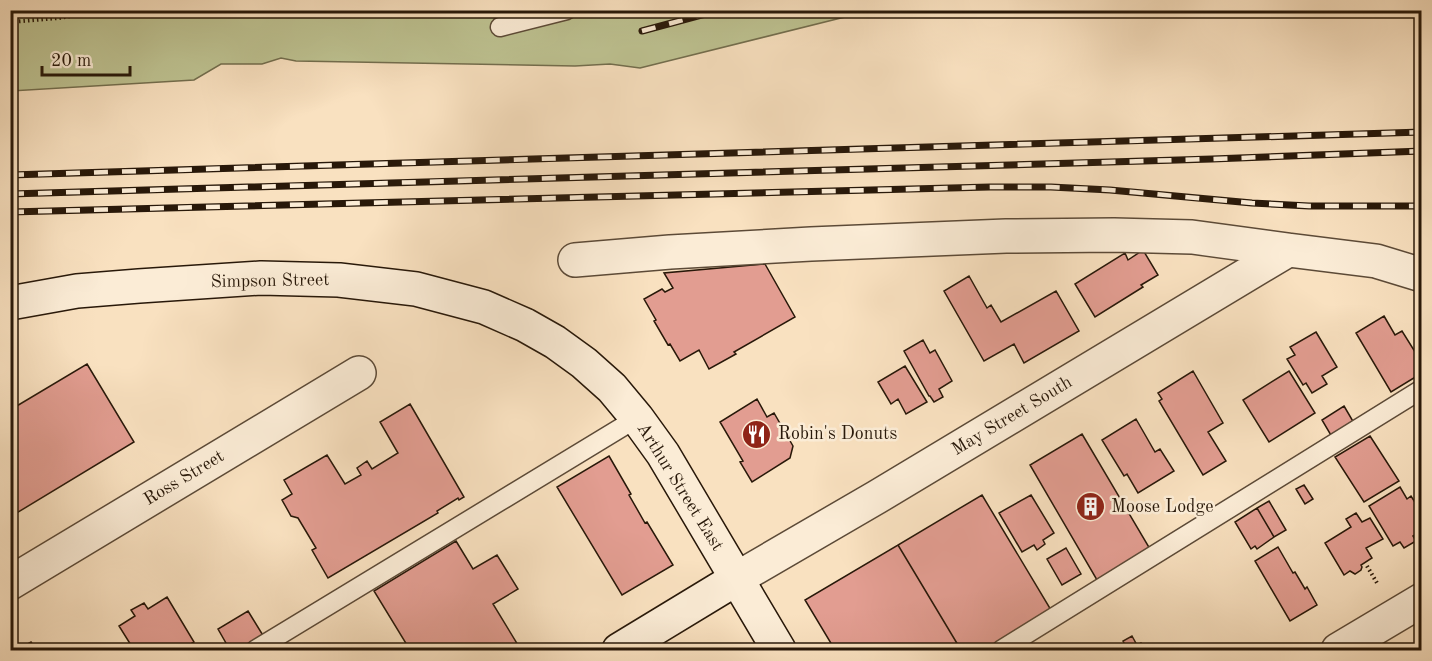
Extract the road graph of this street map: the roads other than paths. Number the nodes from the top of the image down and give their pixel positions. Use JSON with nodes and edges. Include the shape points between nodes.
{"nodes":[{"id":1,"x":567,"y":10,"type":"edge"},
{"id":2,"x":500,"y":27,"type":"dead end"},
{"id":3,"x":1288,"y":250,"type":"junction"},
{"id":4,"x":575,"y":260,"type":"dead end"},
{"id":5,"x":1422,"y":275,"type":"edge"},
{"id":6,"x":10,"y":303,"type":"edge"},
{"id":7,"x":525,"y":325,"type":"joint"},
{"id":8,"x":358,"y":373,"type":"dead end"},
{"id":9,"x":1422,"y":389,"type":"edge"},
{"id":10,"x":637,"y":418,"type":"junction"},
{"id":11,"x":736,"y":579,"type":"junction"},
{"id":12,"x":10,"y":583,"type":"edge"},
{"id":13,"x":1422,"y":600,"type":"edge"},
{"id":14,"x":255,"y":651,"type":"edge"},
{"id":15,"x":619,"y":651,"type":"edge"},
{"id":16,"x":779,"y":651,"type":"edge"},
{"id":17,"x":1001,"y":651,"type":"edge"},
{"id":18,"x":1338,"y":651,"type":"edge"}],
"edges":[{"from":1,"to":2,"type":"lane"},
{"from":3,"to":4,"type":"street","via":[[1192,237],[1017,236],[811,244]]},
{"from":3,"to":5,"type":"street","via":[[1376,261]]},
{"from":3,"to":11,"type":"street","name":"May Street South"},
{"from":6,"to":7,"type":"street","name":"Simpson Street","via":[[77,291],[139,286],[261,278],[339,280],[416,289],[484,307]]},
{"from":7,"to":10,"type":"street","name":"Arthur Street East","via":[[584,363]]},
{"from":8,"to":12,"type":"street","name":"Ross Street"},
{"from":9,"to":17,"type":"lane"},
{"from":10,"to":11,"type":"street","name":"Arthur Street East","via":[[663,454]]},
{"from":10,"to":14,"type":"lane"},
{"from":11,"to":15,"type":"street","name":"May Street South"},
{"from":11,"to":16,"type":"street","name":"Arthur Street East"},
{"from":13,"to":18,"type":"street"}]}
